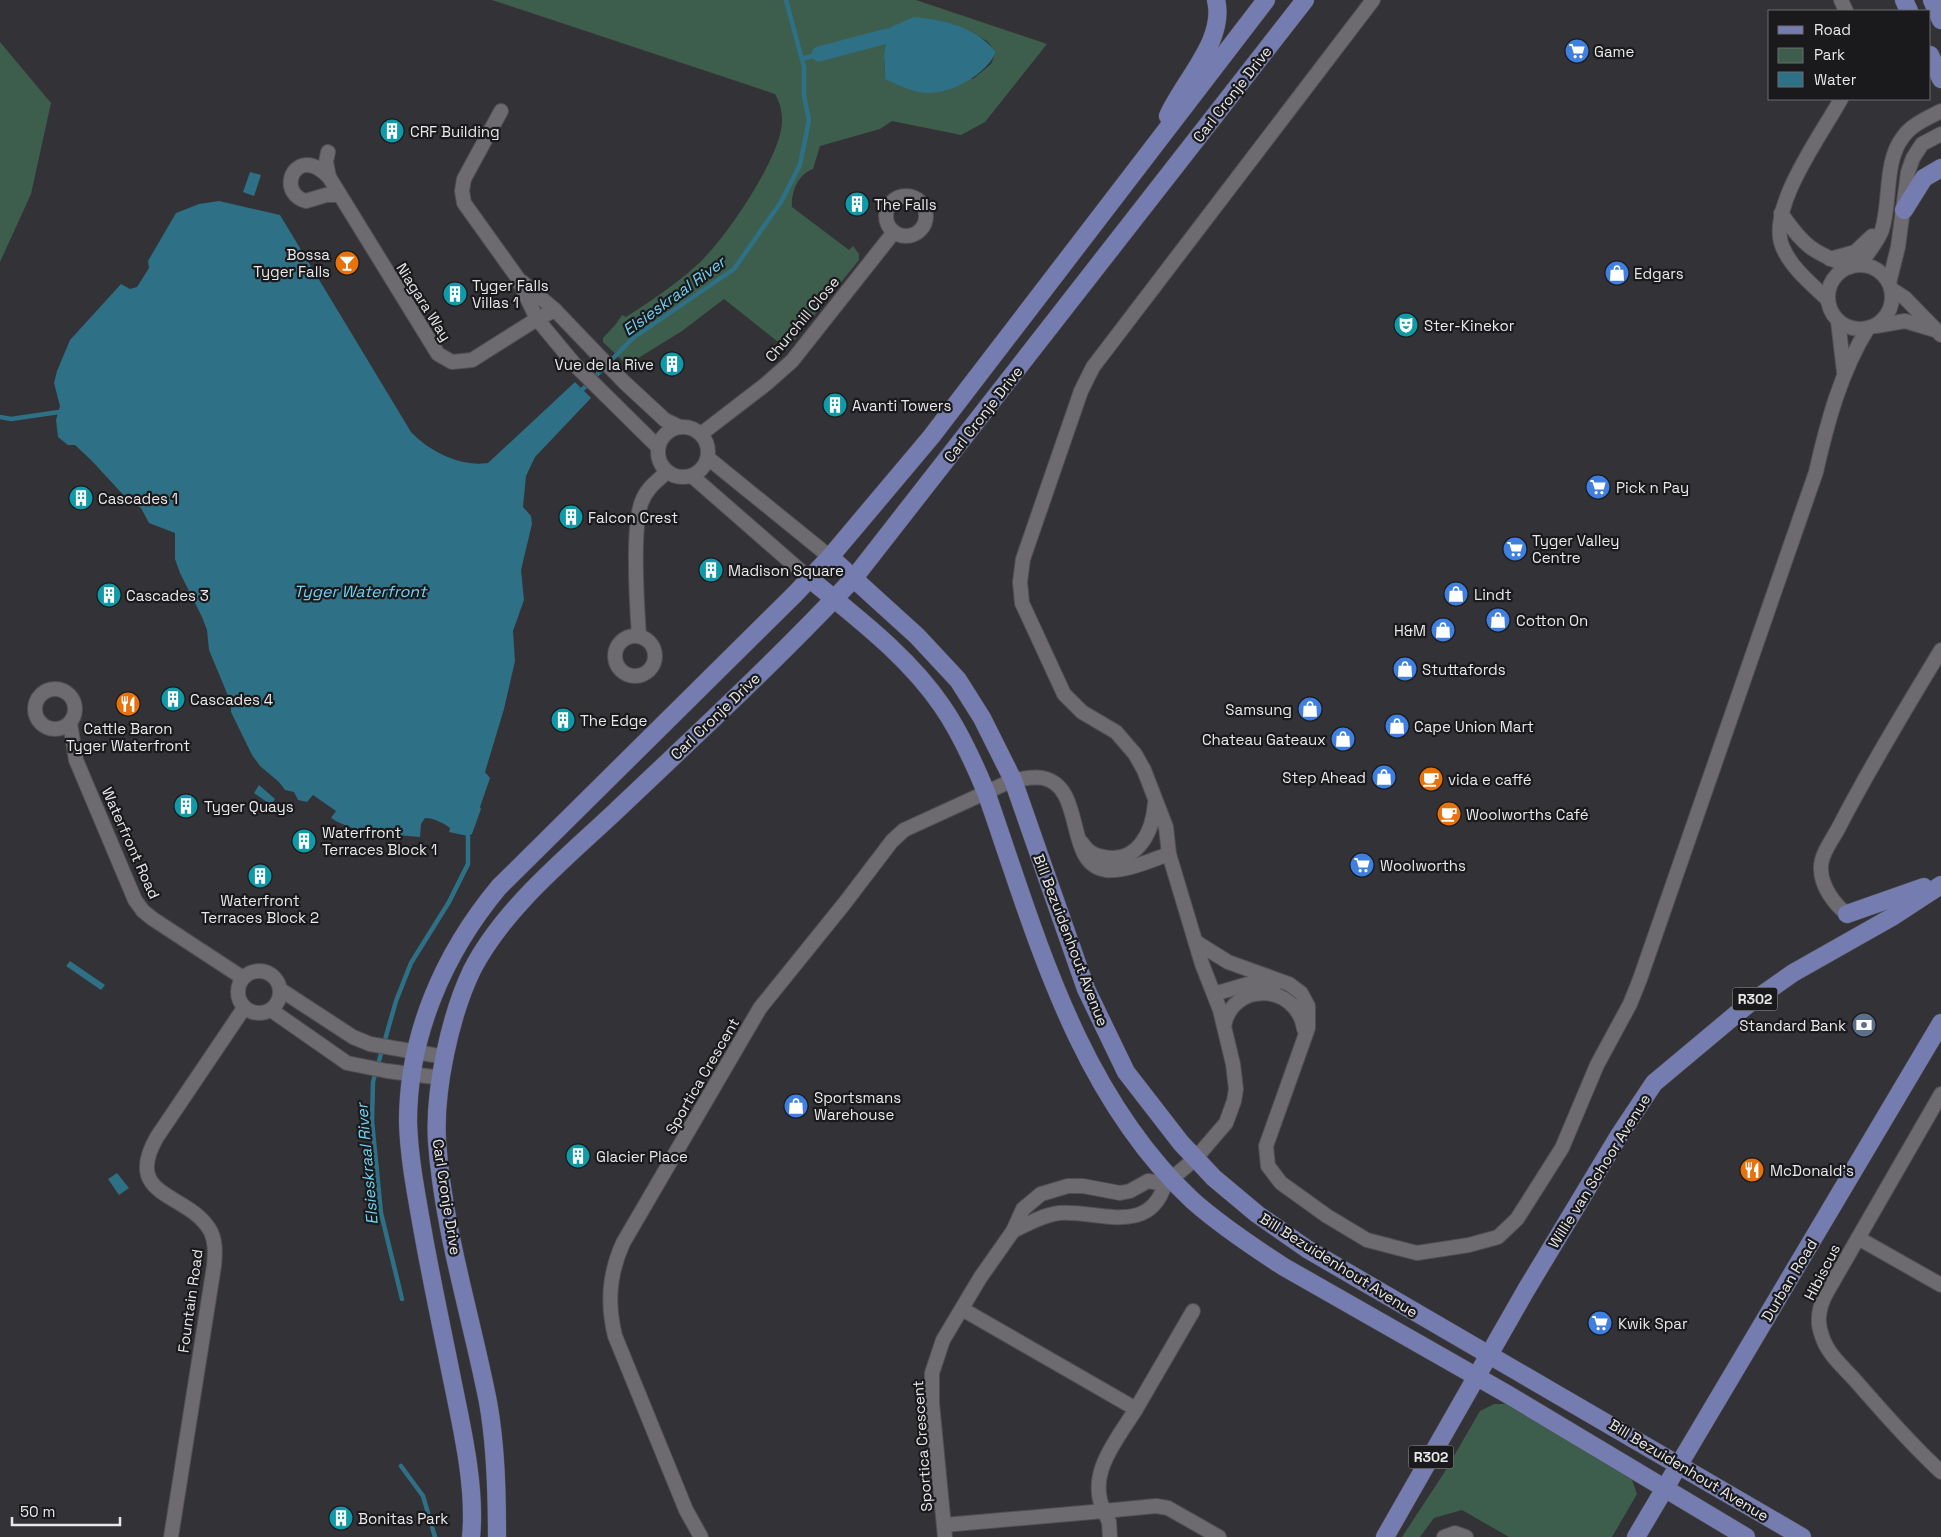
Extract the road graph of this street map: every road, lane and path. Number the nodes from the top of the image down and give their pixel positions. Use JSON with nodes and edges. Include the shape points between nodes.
{"nodes":[{"id":1,"x":1216,"y":0,"type":"edge"},
{"id":2,"x":1266,"y":0,"type":"edge"},
{"id":3,"x":1304,"y":0,"type":"edge"},
{"id":4,"x":1373,"y":0,"type":"edge"},
{"id":5,"x":1932,"y":0,"type":"edge"},
{"id":6,"x":1941,"y":20,"type":"edge"},
{"id":7,"x":1931,"y":58,"type":"edge"},
{"id":8,"x":1941,"y":80,"type":"edge"},
{"id":9,"x":1840,"y":100,"type":"edge"},
{"id":10,"x":1941,"y":110,"type":"edge"},
{"id":11,"x":501,"y":111,"type":"dead end"},
{"id":12,"x":1941,"y":134,"type":"edge"},
{"id":13,"x":1157,"y":144,"type":"junction"},
{"id":14,"x":328,"y":152,"type":"dead end"},
{"id":15,"x":1941,"y":168,"type":"edge"},
{"id":16,"x":329,"y":177,"type":"junction"},
{"id":17,"x":340,"y":195,"type":"junction"},
{"id":18,"x":1887,"y":201,"type":"junction"},
{"id":19,"x":1904,"y":210,"type":"junction"},
{"id":20,"x":1781,"y":213,"type":"junction"},
{"id":21,"x":894,"y":232,"type":"dead end"},
{"id":22,"x":1830,"y":259,"type":"junction"},
{"id":23,"x":1855,"y":266,"type":"junction"},
{"id":24,"x":516,"y":277,"type":"junction"},
{"id":25,"x":1890,"y":286,"type":"junction"},
{"id":26,"x":1828,"y":300,"type":"junction"},
{"id":27,"x":555,"y":310,"type":"junction"},
{"id":28,"x":537,"y":318,"type":"junction"},
{"id":29,"x":1838,"y":321,"type":"junction"},
{"id":30,"x":1871,"y":327,"type":"junction"},
{"id":31,"x":1938,"y":333,"type":"edge"},
{"id":32,"x":1844,"y":376,"type":"junction"},
{"id":33,"x":680,"y":427,"type":"junction"},
{"id":34,"x":701,"y":434,"type":"junction"},
{"id":35,"x":658,"y":446,"type":"junction"},
{"id":36,"x":708,"y":458,"type":"junction"},
{"id":37,"x":667,"y":472,"type":"junction"},
{"id":38,"x":692,"y":476,"type":"junction"},
{"id":39,"x":830,"y":557,"type":"junction"},
{"id":40,"x":854,"y":578,"type":"junction"},
{"id":41,"x":810,"y":579,"type":"junction"},
{"id":42,"x":834,"y":599,"type":"junction"},
{"id":43,"x":638,"y":636,"type":"dead end"},
{"id":44,"x":1941,"y":650,"type":"edge"},
{"id":45,"x":70,"y":723,"type":"junction"},
{"id":46,"x":54,"y":730,"type":"junction"},
{"id":47,"x":76,"y":760,"type":"junction"},
{"id":48,"x":1013,"y":780,"type":"junction"},
{"id":49,"x":986,"y":792,"type":"junction"},
{"id":50,"x":1155,"y":803,"type":"junction"},
{"id":51,"x":1079,"y":838,"type":"junction"},
{"id":52,"x":1169,"y":854,"type":"junction"},
{"id":53,"x":1941,"y":880,"type":"edge"},
{"id":54,"x":1941,"y":884,"type":"edge"},
{"id":55,"x":1846,"y":914,"type":"joint"},
{"id":56,"x":1196,"y":942,"type":"junction"},
{"id":57,"x":243,"y":978,"type":"junction"},
{"id":58,"x":281,"y":990,"type":"junction"},
{"id":59,"x":1214,"y":994,"type":"junction"},
{"id":60,"x":1288,"y":1000,"type":"junction"},
{"id":61,"x":244,"y":1008,"type":"junction"},
{"id":62,"x":271,"y":1010,"type":"junction"},
{"id":63,"x":1941,"y":1023,"type":"edge"},
{"id":64,"x":1224,"y":1032,"type":"junction"},
{"id":65,"x":1304,"y":1034,"type":"junction"},
{"id":66,"x":416,"y":1053,"type":"junction"},
{"id":67,"x":445,"y":1057,"type":"junction"},
{"id":68,"x":413,"y":1075,"type":"junction"},
{"id":69,"x":442,"y":1078,"type":"junction"},
{"id":70,"x":1941,"y":1094,"type":"edge"},
{"id":71,"x":1195,"y":1159,"type":"junction"},
{"id":72,"x":1169,"y":1181,"type":"junction"},
{"id":73,"x":1012,"y":1231,"type":"junction"},
{"id":74,"x":1858,"y":1238,"type":"junction"},
{"id":75,"x":1941,"y":1285,"type":"edge"},
{"id":76,"x":962,"y":1309,"type":"junction"},
{"id":77,"x":1193,"y":1311,"type":"dead end"},
{"id":78,"x":1490,"y":1354,"type":"junction"},
{"id":79,"x":1476,"y":1377,"type":"junction"},
{"id":80,"x":1136,"y":1409,"type":"junction"},
{"id":81,"x":1680,"y":1464,"type":"junction"},
{"id":82,"x":1941,"y":1472,"type":"edge"},
{"id":83,"x":1665,"y":1488,"type":"junction"},
{"id":84,"x":1104,"y":1511,"type":"junction"},
{"id":85,"x":945,"y":1531,"type":"edge"},
{"id":86,"x":1446,"y":1536,"type":"edge"},
{"id":87,"x":171,"y":1537,"type":"edge"},
{"id":88,"x":471,"y":1537,"type":"edge"},
{"id":89,"x":498,"y":1537,"type":"edge"},
{"id":90,"x":701,"y":1537,"type":"edge"},
{"id":91,"x":1110,"y":1537,"type":"edge"},
{"id":92,"x":1219,"y":1537,"type":"edge"},
{"id":93,"x":1385,"y":1537,"type":"edge"},
{"id":94,"x":1466,"y":1537,"type":"edge"},
{"id":95,"x":1636,"y":1537,"type":"edge"},
{"id":96,"x":1746,"y":1537,"type":"edge"},
{"id":97,"x":1802,"y":1537,"type":"edge"}],
"edges":[{"from":1,"to":13,"type":"main road","via":[[1219,21],[1216,32],[1175,100]]},
{"from":2,"to":13,"type":"main road","name":"Carl Cronje Drive"},
{"from":3,"to":40,"type":"main road","name":"Carl Cronje Drive"},
{"from":4,"to":50,"type":"street","via":[[1093,367],[1081,391],[1023,559],[1022,602],[1064,694],[1082,712],[1126,742],[1144,770]]},
{"from":5,"to":6,"type":"main road"},
{"from":7,"to":8,"type":"main road"},
{"from":9,"to":20,"type":"street","via":[[1790,190]]},
{"from":10,"to":18,"type":"street","via":[[1902,138],[1893,162]]},
{"from":11,"to":24,"type":"street","via":[[464,179],[462,197],[466,208]]},
{"from":12,"to":19,"type":"street","via":[[1922,144],[1913,158],[1908,172]]},
{"from":13,"to":39,"type":"main road","name":"Carl Cronje Drive","via":[[931,436]]},
{"from":14,"to":16,"type":"street","name":"Niagara Way"},
{"from":15,"to":19,"type":"main road","via":[[1924,178]]},
{"from":16,"to":17,"type":"street","name":"Niagara Way"},
{"from":16,"to":17,"type":"street","name":"Niagara Way","via":[[318,168],[301,166],[292,174],[290,185],[296,196],[306,200]]},
{"from":17,"to":28,"type":"street","name":"Niagara Way","via":[[433,349],[445,359],[459,363],[472,360]]},
{"from":18,"to":22,"type":"street","via":[[1868,242],[1855,252]]},
{"from":18,"to":23,"type":"street","via":[[1878,238]]},
{"from":19,"to":25,"type":"street"},
{"from":20,"to":22,"type":"street","via":[[1806,246]]},
{"from":20,"to":26,"type":"street","via":[[1779,234],[1783,249]]},
{"from":21,"to":34,"type":"street","name":"Churchill Close","via":[[792,360]]},
{"from":22,"to":23,"type":"street"},
{"from":23,"to":25,"type":"street","via":[[1879,272]]},
{"from":23,"to":26,"type":"street","via":[[1843,270],[1833,281]]},
{"from":24,"to":27,"type":"street"},
{"from":24,"to":28,"type":"street"},
{"from":25,"to":30,"type":"street","via":[[1890,309],[1884,319]]},
{"from":25,"to":31,"type":"street"},
{"from":26,"to":29,"type":"street"},
{"from":27,"to":28,"type":"street","name":"Niagara Way"},
{"from":27,"to":33,"type":"street","via":[[624,382],[665,420]]},
{"from":28,"to":35,"type":"street","via":[[576,366]]},
{"from":29,"to":30,"type":"street","via":[[1849,328]]},
{"from":29,"to":32,"type":"street"},
{"from":30,"to":31,"type":"street","via":[[1905,321]]},
{"from":30,"to":32,"type":"street","via":[[1857,346]]},
{"from":32,"to":65,"type":"street","via":[[1824,434],[1813,481],[1640,979],[1597,1065],[1562,1148],[1505,1233],[1493,1239],[1436,1251],[1417,1253],[1403,1250],[1349,1230],[1276,1178],[1268,1166],[1266,1146]]},
{"from":33,"to":34,"type":"street","via":[[688,427]]},
{"from":33,"to":35,"type":"street","via":[[666,433]]},
{"from":34,"to":36,"type":"street","via":[[706,441]]},
{"from":35,"to":37,"type":"street","via":[[659,460]]},
{"from":36,"to":38,"type":"street","via":[[699,472]]},
{"from":36,"to":39,"type":"street"},
{"from":37,"to":38,"type":"street","via":[[683,478]]},
{"from":37,"to":43,"type":"street","via":[[648,488],[640,508],[637,527]]},
{"from":38,"to":41,"type":"street"},
{"from":39,"to":40,"type":"main road","name":"Bill Bezuidenhout Avenue"},
{"from":39,"to":41,"type":"main road","name":"Carl Cronje Drive"},
{"from":40,"to":42,"type":"main road","name":"Carl Cronje Drive"},
{"from":40,"to":48,"type":"main road","name":"Bill Bezuidenhout Avenue","via":[[918,636],[958,680],[982,718]]},
{"from":41,"to":42,"type":"main road","name":"Bill Bezuidenhout Avenue"},
{"from":41,"to":66,"type":"main road","name":"Carl Cronje Drive","via":[[492,894],[467,928],[446,966],[426,1014]]},
{"from":42,"to":49,"type":"main road","name":"Bill Bezuidenhout Avenue","via":[[879,636],[942,706]]},
{"from":42,"to":67,"type":"main road","name":"Carl Cronje Drive","via":[[538,885],[510,916],[473,969],[462,994]]},
{"from":44,"to":55,"type":"street","via":[[1859,788],[1824,856],[1821,868],[1825,884]]},
{"from":45,"to":46,"type":"street"},
{"from":45,"to":46,"type":"street","name":"Waterfront Road","via":[[76,710],[72,697],[60,689],[47,690],[37,698],[35,711],[40,723]]},
{"from":45,"to":47,"type":"street","name":"Waterfront Road"},
{"from":46,"to":47,"type":"street","name":"Waterfront Road"},
{"from":47,"to":57,"type":"street","name":"Waterfront Road","via":[[135,900],[143,910]]},
{"from":48,"to":49,"type":"street","name":"Sportica Crescent"},
{"from":48,"to":51,"type":"street","name":"Sportica Crescent","via":[[1044,778],[1061,788]]},
{"from":48,"to":71,"type":"main road","name":"Bill Bezuidenhout Avenue","via":[[1067,940],[1106,1033],[1126,1072]]},
{"from":49,"to":72,"type":"main road","name":"Bill Bezuidenhout Avenue","via":[[1043,955],[1075,1034],[1117,1110]]},
{"from":49,"to":90,"type":"street","name":"Sportica Crescent","via":[[917,822],[892,841],[760,1008],[618,1254],[610,1295],[615,1336],[686,1510]]},
{"from":50,"to":51,"type":"street","via":[[1153,821],[1146,838],[1129,855],[1114,858],[1098,856]]},
{"from":50,"to":52,"type":"street","via":[[1166,827]]},
{"from":51,"to":52,"type":"street","name":"Sportica Crescent","via":[[1087,860],[1104,870]]},
{"from":52,"to":56,"type":"street"},
{"from":53,"to":55,"type":"main road"},
{"from":54,"to":78,"type":"main road","name":"Willie van Schoor Avenue","number":"R302","via":[[1892,917],[1793,973],[1746,1006],[1654,1083],[1620,1134]]},
{"from":56,"to":59,"type":"street"},
{"from":56,"to":65,"type":"street","via":[[1228,962],[1295,988],[1308,1006],[1309,1020]]},
{"from":57,"to":58,"type":"street","via":[[255,971],[268,972],[275,977]]},
{"from":57,"to":61,"type":"street","via":[[238,996]]},
{"from":58,"to":62,"type":"street","via":[[278,1003]]},
{"from":58,"to":66,"type":"street","via":[[334,1026],[370,1044]]},
{"from":59,"to":60,"type":"street","via":[[1266,982],[1280,989]]},
{"from":59,"to":64,"type":"street"},
{"from":60,"to":64,"type":"street","via":[[1269,994],[1242,999],[1228,1014]]},
{"from":60,"to":65,"type":"street","via":[[1299,1012]]},
{"from":61,"to":62,"type":"street","via":[[256,1014]]},
{"from":61,"to":87,"type":"street","name":"Fountain Road","via":[[157,1137],[146,1165],[146,1172],[154,1185],[208,1227],[215,1247]]},
{"from":62,"to":68,"type":"street","via":[[347,1063]]},
{"from":63,"to":81,"type":"main road","name":"Durban Road"},
{"from":64,"to":71,"type":"street","via":[[1235,1076],[1234,1101],[1220,1133]]},
{"from":66,"to":67,"type":"street"},
{"from":66,"to":68,"type":"main road","name":"Carl Cronje Drive"},
{"from":67,"to":69,"type":"main road","name":"Carl Cronje Drive"},
{"from":68,"to":69,"type":"street"},
{"from":68,"to":88,"type":"main road","name":"Carl Cronje Drive","via":[[409,1140],[468,1474]]},
{"from":69,"to":89,"type":"main road","name":"Carl Cronje Drive","via":[[437,1140],[462,1290],[488,1403],[497,1472]]},
{"from":70,"to":74,"type":"street","name":"Hibiscus"},
{"from":71,"to":72,"type":"street"},
{"from":71,"to":78,"type":"main road","name":"Bill Bezuidenhout Avenue","via":[[1226,1190],[1287,1236]]},
{"from":72,"to":73,"type":"street","via":[[1161,1198],[1139,1214],[1105,1218],[1058,1213],[1046,1215]]},
{"from":72,"to":73,"type":"street","name":"Sportica Crescent","via":[[1148,1181],[1130,1191],[1120,1192],[1083,1186],[1054,1189],[1032,1200],[1016,1219]]},
{"from":72,"to":79,"type":"main road","name":"Bill Bezuidenhout Avenue","via":[[1255,1248]]},
{"from":73,"to":76,"type":"street","name":"Sportica Crescent"},
{"from":74,"to":75,"type":"street"},
{"from":74,"to":82,"type":"street","name":"Hibiscus","via":[[1822,1301],[1819,1320],[1822,1337],[1830,1352],[1883,1413]]},
{"from":76,"to":80,"type":"street"},
{"from":76,"to":85,"type":"street","name":"Sportica Crescent","via":[[939,1351],[931,1388]]},
{"from":77,"to":80,"type":"street"},
{"from":78,"to":79,"type":"main road","name":"Willie van Schoor Avenue","number":"R302"},
{"from":78,"to":81,"type":"main road","name":"Bill Bezuidenhout Avenue"},
{"from":79,"to":83,"type":"main road","name":"Bill Bezuidenhout Avenue"},
{"from":79,"to":93,"type":"main road","name":"Willie van Schoor Avenue","number":"R302"},
{"from":80,"to":84,"type":"street","via":[[1100,1472],[1098,1500]]},
{"from":81,"to":83,"type":"main road","name":"Durban Road"},
{"from":81,"to":97,"type":"main road","name":"Bill Bezuidenhout Avenue"},
{"from":83,"to":95,"type":"main road","name":"Durban Road"},
{"from":83,"to":96,"type":"main road","name":"Bill Bezuidenhout Avenue"},
{"from":84,"to":85,"type":"street"},
{"from":84,"to":91,"type":"street"},
{"from":84,"to":92,"type":"street","via":[[1156,1506],[1168,1508]]},
{"from":86,"to":94,"type":"street","via":[[1455,1533]]}]}
